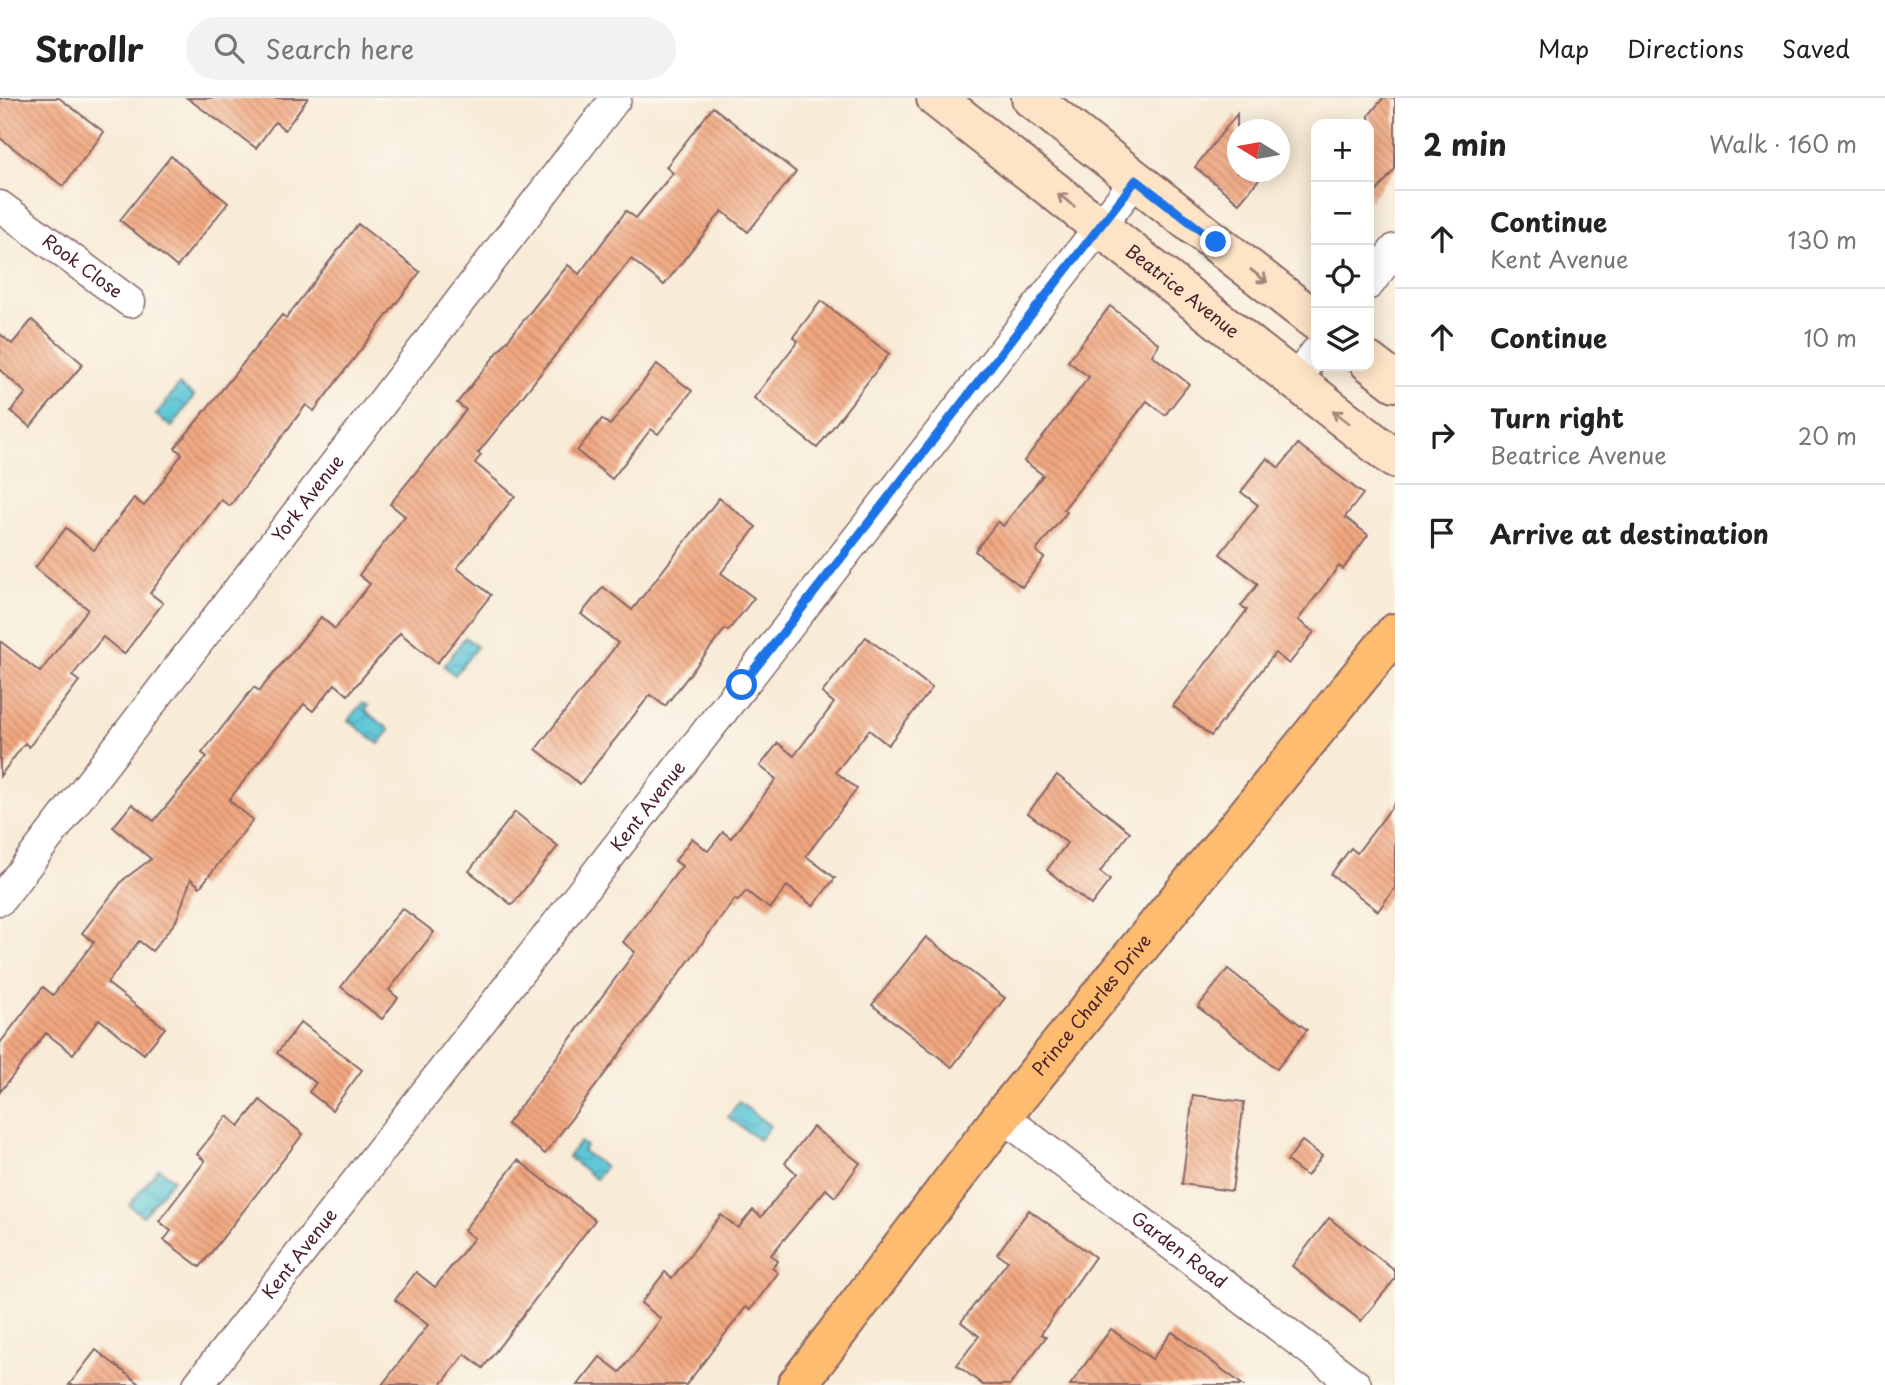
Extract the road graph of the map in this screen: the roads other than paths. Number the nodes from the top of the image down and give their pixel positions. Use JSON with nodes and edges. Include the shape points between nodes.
{"nodes":[{"id":1,"x":616,"y":98,"type":"edge"},
{"id":2,"x":936,"y":98,"type":"edge"},
{"id":3,"x":1031,"y":98,"type":"edge"},
{"id":4,"x":1136,"y":180,"type":"junction"},
{"id":5,"x":0,"y":206,"type":"edge"},
{"id":6,"x":1099,"y":226,"type":"junction"},
{"id":7,"x":1395,"y":249,"type":"edge"},
{"id":8,"x":1374,"y":277,"type":"edge"},
{"id":9,"x":130,"y":302,"type":"dead end"},
{"id":10,"x":1311,"y":317,"type":"edge"},
{"id":11,"x":1306,"y":366,"type":"edge"},
{"id":12,"x":1374,"y":366,"type":"edge"},
{"id":13,"x":1395,"y":382,"type":"edge"},
{"id":14,"x":1395,"y":459,"type":"edge"},
{"id":15,"x":1395,"y":633,"type":"edge"},
{"id":16,"x":0,"y":900,"type":"edge"},
{"id":17,"x":1002,"y":1116,"type":"junction"},
{"id":18,"x":198,"y":1385,"type":"edge"},
{"id":19,"x":797,"y":1385,"type":"edge"},
{"id":20,"x":1356,"y":1385,"type":"edge"}],
"edges":[{"from":1,"to":16,"type":"street","name":"York Avenue"},
{"from":6,"to":2,"type":"street","name":"Beatrice Avenue","one_way":true},
{"from":3,"to":4,"type":"street"},
{"from":4,"to":6,"type":"street","name":"Kent Avenue"},
{"from":4,"to":10,"type":"street","one_way":true},
{"from":5,"to":9,"type":"street","name":"Rook Close"},
{"from":6,"to":11,"type":"street","name":"Beatrice Avenue"},
{"from":6,"to":18,"type":"street","name":"Kent Avenue"},
{"from":7,"to":8,"type":"street"},
{"from":14,"to":11,"type":"street","name":"Beatrice Avenue","one_way":true},
{"from":12,"to":13,"type":"street"},
{"from":15,"to":17,"type":"highway","name":"Prince Charles Drive"},
{"from":17,"to":19,"type":"highway","name":"Prince Charles Drive"},
{"from":17,"to":20,"type":"street","name":"Garden Road"}]}
